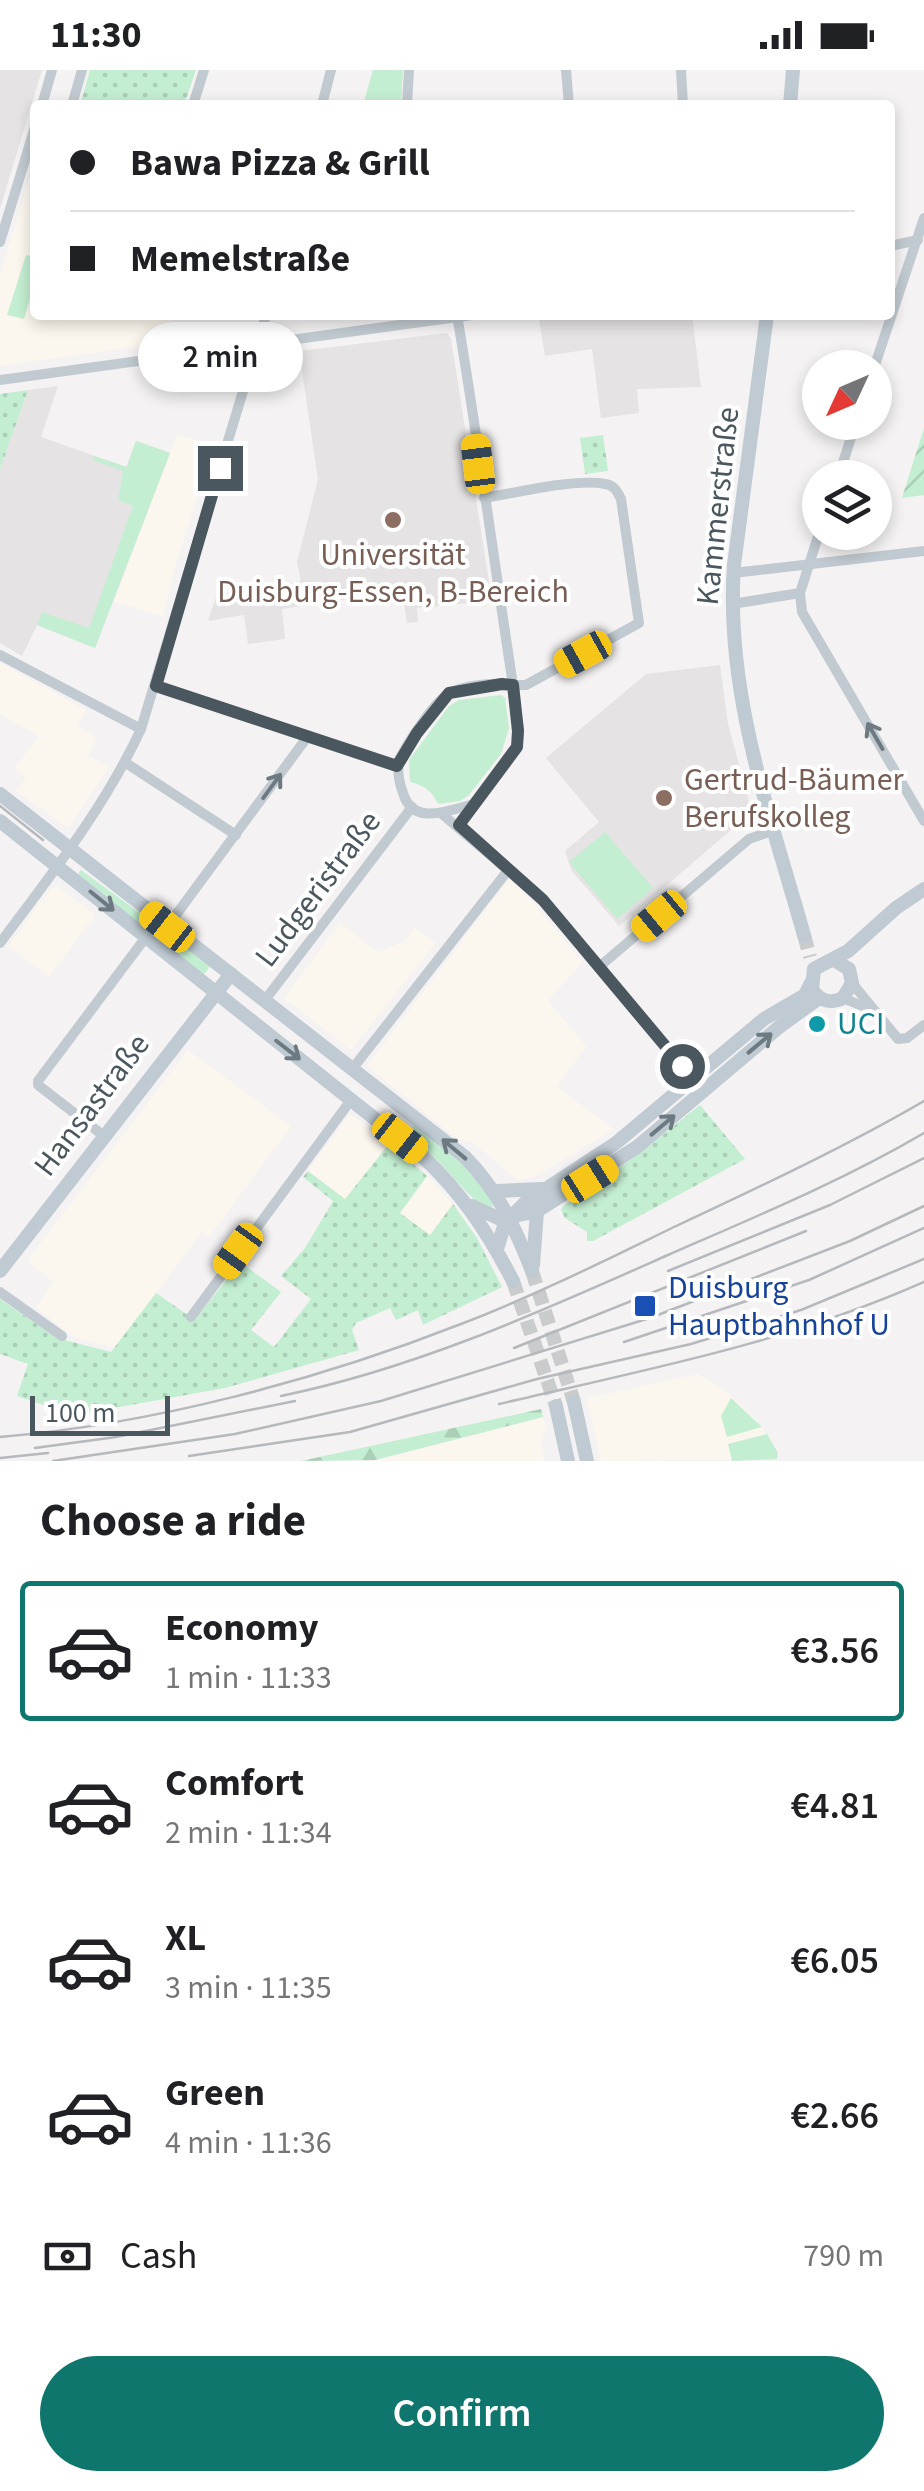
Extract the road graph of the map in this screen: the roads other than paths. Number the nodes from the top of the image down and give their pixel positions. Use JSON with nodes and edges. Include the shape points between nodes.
{"nodes":[{"id":1,"x":52,"y":70,"type":"edge"},
{"id":2,"x":82,"y":70,"type":"edge"},
{"id":3,"x":204,"y":70,"type":"edge"},
{"id":4,"x":331,"y":70,"type":"edge"},
{"id":5,"x":409,"y":70,"type":"edge"},
{"id":6,"x":566,"y":70,"type":"edge"},
{"id":7,"x":681,"y":70,"type":"edge"},
{"id":8,"x":794,"y":70,"type":"edge"},
{"id":9,"x":43,"y":100,"type":"edge"},
{"id":10,"x":73,"y":100,"type":"edge"},
{"id":11,"x":195,"y":100,"type":"edge"},
{"id":12,"x":323,"y":100,"type":"edge"},
{"id":13,"x":407,"y":100,"type":"edge"},
{"id":14,"x":569,"y":100,"type":"edge"},
{"id":15,"x":684,"y":100,"type":"edge"},
{"id":16,"x":791,"y":100,"type":"edge"},
{"id":17,"x":30,"y":143,"type":"edge"},
{"id":18,"x":924,"y":218,"type":"edge"},
{"id":19,"x":920,"y":240,"type":"edge"},
{"id":20,"x":0,"y":242,"type":"edge"},
{"id":21,"x":895,"y":245,"type":"edge"},
{"id":22,"x":895,"y":310,"type":"edge"},
{"id":23,"x":264,"y":320,"type":"edge"},
{"id":24,"x":394,"y":320,"type":"edge"},
{"id":25,"x":458,"y":320,"type":"edge"},
{"id":26,"x":766,"y":320,"type":"edge"},
{"id":27,"x":891,"y":320,"type":"edge"},
{"id":28,"x":257,"y":344,"type":"junction"},
{"id":29,"x":880,"y":350,"type":"edge"},
{"id":30,"x":0,"y":380,"type":"edge"},
{"id":31,"x":484,"y":498,"type":"junction"},
{"id":32,"x":813,"y":550,"type":"edge"},
{"id":33,"x":924,"y":551,"type":"edge"},
{"id":34,"x":809,"y":562,"type":"junction"},
{"id":35,"x":733,"y":573,"type":"junction"},
{"id":36,"x":800,"y":593,"type":"junction"},
{"id":37,"x":732,"y":604,"type":"junction"},
{"id":38,"x":0,"y":655,"type":"edge"},
{"id":39,"x":513,"y":685,"type":"junction"},
{"id":40,"x":156,"y":686,"type":"junction"},
{"id":41,"x":141,"y":729,"type":"junction"},
{"id":42,"x":308,"y":736,"type":"junction"},
{"id":43,"x":126,"y":763,"type":"junction"},
{"id":44,"x":397,"y":766,"type":"junction"},
{"id":45,"x":0,"y":794,"type":"edge"},
{"id":46,"x":474,"y":804,"type":"junction"},
{"id":47,"x":412,"y":807,"type":"junction"},
{"id":48,"x":442,"y":814,"type":"junction"},
{"id":49,"x":0,"y":820,"type":"edge"},
{"id":50,"x":924,"y":820,"type":"edge"},
{"id":51,"x":459,"y":825,"type":"junction"},
{"id":52,"x":775,"y":830,"type":"junction"},
{"id":53,"x":236,"y":835,"type":"junction"},
{"id":54,"x":68,"y":849,"type":"junction"},
{"id":55,"x":58,"y":864,"type":"junction"},
{"id":56,"x":510,"y":869,"type":"junction"},
{"id":57,"x":924,"y":891,"type":"edge"},
{"id":58,"x":167,"y":927,"type":"junction"},
{"id":59,"x":804,"y":935,"type":"tunnel mouth"},
{"id":60,"x":146,"y":937,"type":"junction"},
{"id":61,"x":0,"y":943,"type":"edge"},
{"id":62,"x":834,"y":960,"type":"junction"},
{"id":63,"x":599,"y":967,"type":"junction"},
{"id":64,"x":231,"y":974,"type":"junction"},
{"id":65,"x":850,"y":976,"type":"junction"},
{"id":66,"x":811,"y":983,"type":"junction"},
{"id":67,"x":216,"y":994,"type":"junction"},
{"id":68,"x":819,"y":998,"type":"junction"},
{"id":69,"x":843,"y":998,"type":"junction"},
{"id":70,"x":265,"y":1000,"type":"junction"},
{"id":71,"x":875,"y":1012,"type":"junction"},
{"id":72,"x":924,"y":1026,"type":"edge"},
{"id":73,"x":353,"y":1068,"type":"junction"},
{"id":74,"x":692,"y":1079,"type":"junction"},
{"id":75,"x":328,"y":1082,"type":"junction"},
{"id":76,"x":703,"y":1092,"type":"junction"},
{"id":77,"x":351,"y":1100,"type":"junction"},
{"id":78,"x":104,"y":1136,"type":"junction"},
{"id":79,"x":542,"y":1189,"type":"junction"},
{"id":80,"x":496,"y":1191,"type":"junction"},
{"id":81,"x":466,"y":1202,"type":"junction"},
{"id":82,"x":532,"y":1206,"type":"junction"},
{"id":83,"x":511,"y":1217,"type":"junction"},
{"id":84,"x":498,"y":1249,"type":"junction"},
{"id":85,"x":0,"y":1270,"type":"edge"},
{"id":86,"x":513,"y":1280,"type":"tunnel mouth"},
{"id":87,"x":0,"y":1292,"type":"edge"},
{"id":88,"x":190,"y":1316,"type":"dead end"},
{"id":89,"x":62,"y":1336,"type":"dead end"},
{"id":90,"x":574,"y":1402,"type":"tunnel mouth"},
{"id":91,"x":556,"y":1406,"type":"tunnel mouth"},
{"id":92,"x":568,"y":1461,"type":"edge"},
{"id":93,"x":587,"y":1461,"type":"edge"}],
"edges":[{"from":1,"to":9,"type":"street"},
{"from":2,"to":10,"type":"street"},
{"from":3,"to":11,"type":"street"},
{"from":4,"to":12,"type":"street"},
{"from":5,"to":13,"type":"street"},
{"from":6,"to":14,"type":"street"},
{"from":7,"to":15,"type":"street"},
{"from":8,"to":16,"type":"street"},
{"from":17,"to":20,"type":"street"},
{"from":18,"to":19,"type":"street"},
{"from":19,"to":21,"type":"street"},
{"from":19,"to":22,"type":"street"},
{"from":23,"to":28,"type":"street"},
{"from":24,"to":28,"type":"street"},
{"from":25,"to":31,"type":"street"},
{"from":26,"to":35,"type":"street","name":"Kammerstraße"},
{"from":27,"to":29,"type":"street"},
{"from":28,"to":30,"type":"street"},
{"from":28,"to":40,"type":"street"},
{"from":31,"to":39,"type":"street"},
{"from":31,"to":39,"type":"street","via":[[608,484],[621,500],[639,623],[526,685]]},
{"from":32,"to":34,"type":"street"},
{"from":33,"to":34,"type":"street"},
{"from":34,"to":35,"type":"street"},
{"from":34,"to":36,"type":"street"},
{"from":35,"to":37,"type":"street","name":"Kammerstraße"},
{"from":36,"to":37,"type":"street"},
{"from":50,"to":36,"type":"street","one_way":true,"via":[[802,612]]},
{"from":37,"to":52,"type":"street","name":"Kammerstraße","via":[[744,724]]},
{"from":38,"to":41,"type":"street"},
{"from":39,"to":44,"type":"street","via":[[449,693]]},
{"from":39,"to":46,"type":"street","via":[[517,747]]},
{"from":40,"to":41,"type":"street"},
{"from":40,"to":42,"type":"street"},
{"from":41,"to":43,"type":"street"},
{"from":42,"to":44,"type":"street"},
{"from":53,"to":42,"type":"street","one_way":true},
{"from":43,"to":53,"type":"street"},
{"from":43,"to":54,"type":"street"},
{"from":44,"to":47,"type":"street"},
{"from":45,"to":54,"type":"street"},
{"from":46,"to":48,"type":"street"},
{"from":46,"to":51,"type":"street"},
{"from":47,"to":48,"type":"street"},
{"from":47,"to":70,"type":"street","name":"Ludgeristraße"},
{"from":48,"to":51,"type":"street"},
{"from":49,"to":55,"type":"street"},
{"from":51,"to":56,"type":"street"},
{"from":52,"to":59,"type":"street","name":"Kammerstraße"},
{"from":52,"to":63,"type":"street","via":[[748,838]]},
{"from":53,"to":58,"type":"street"},
{"from":54,"to":55,"type":"street"},
{"from":54,"to":58,"type":"street"},
{"from":55,"to":60,"type":"street","one_way":true},
{"from":55,"to":61,"type":"street"},
{"from":56,"to":63,"type":"street"},
{"from":56,"to":73,"type":"street"},
{"from":57,"to":62,"type":"street"},
{"from":57,"to":65,"type":"street","via":[[854,957]]},
{"from":58,"to":64,"type":"street"},
{"from":60,"to":67,"type":"street"},
{"from":60,"to":78,"type":"street","via":[[38,1081]]},
{"from":62,"to":65,"type":"street"},
{"from":62,"to":66,"type":"street","via":[[814,961]]},
{"from":63,"to":74,"type":"street"},
{"from":64,"to":67,"type":"street","name":"Hansastraße"},
{"from":64,"to":70,"type":"street"},
{"from":65,"to":69,"type":"street"},
{"from":65,"to":71,"type":"street"},
{"from":66,"to":68,"type":"street"},
{"from":66,"to":74,"type":"street","via":[[805,995],[764,1019]]},
{"from":67,"to":75,"type":"street","one_way":true},
{"from":67,"to":78,"type":"street","name":"Hansastraße"},
{"from":68,"to":69,"type":"street"},
{"from":76,"to":68,"type":"street","one_way":true},
{"from":69,"to":71,"type":"street"},
{"from":70,"to":73,"type":"street"},
{"from":71,"to":72,"type":"street","via":[[898,1039]]},
{"from":73,"to":75,"type":"street"},
{"from":80,"to":73,"type":"street","one_way":true,"via":[[465,1157]]},
{"from":74,"to":76,"type":"street"},
{"from":74,"to":79,"type":"street","via":[[604,1153]]},
{"from":75,"to":77,"type":"street"},
{"from":82,"to":76,"type":"street","one_way":true,"via":[[624,1156]]},
{"from":77,"to":81,"type":"street","via":[[422,1156]]},
{"from":77,"to":88,"type":"street"},
{"from":78,"to":85,"type":"street","name":"Hansastraße"},
{"from":79,"to":80,"type":"street"},
{"from":79,"to":82,"type":"street"},
{"from":80,"to":83,"type":"street"},
{"from":81,"to":83,"type":"street","via":[[490,1216]]},
{"from":81,"to":84,"type":"street"},
{"from":82,"to":83,"type":"street"},
{"from":82,"to":83,"type":"street","via":[[532,1272]]},
{"from":83,"to":84,"type":"street"},
{"from":84,"to":86,"type":"street"},
{"from":87,"to":89,"type":"street"},
{"from":90,"to":93,"type":"street"},
{"from":91,"to":92,"type":"street"}]}
